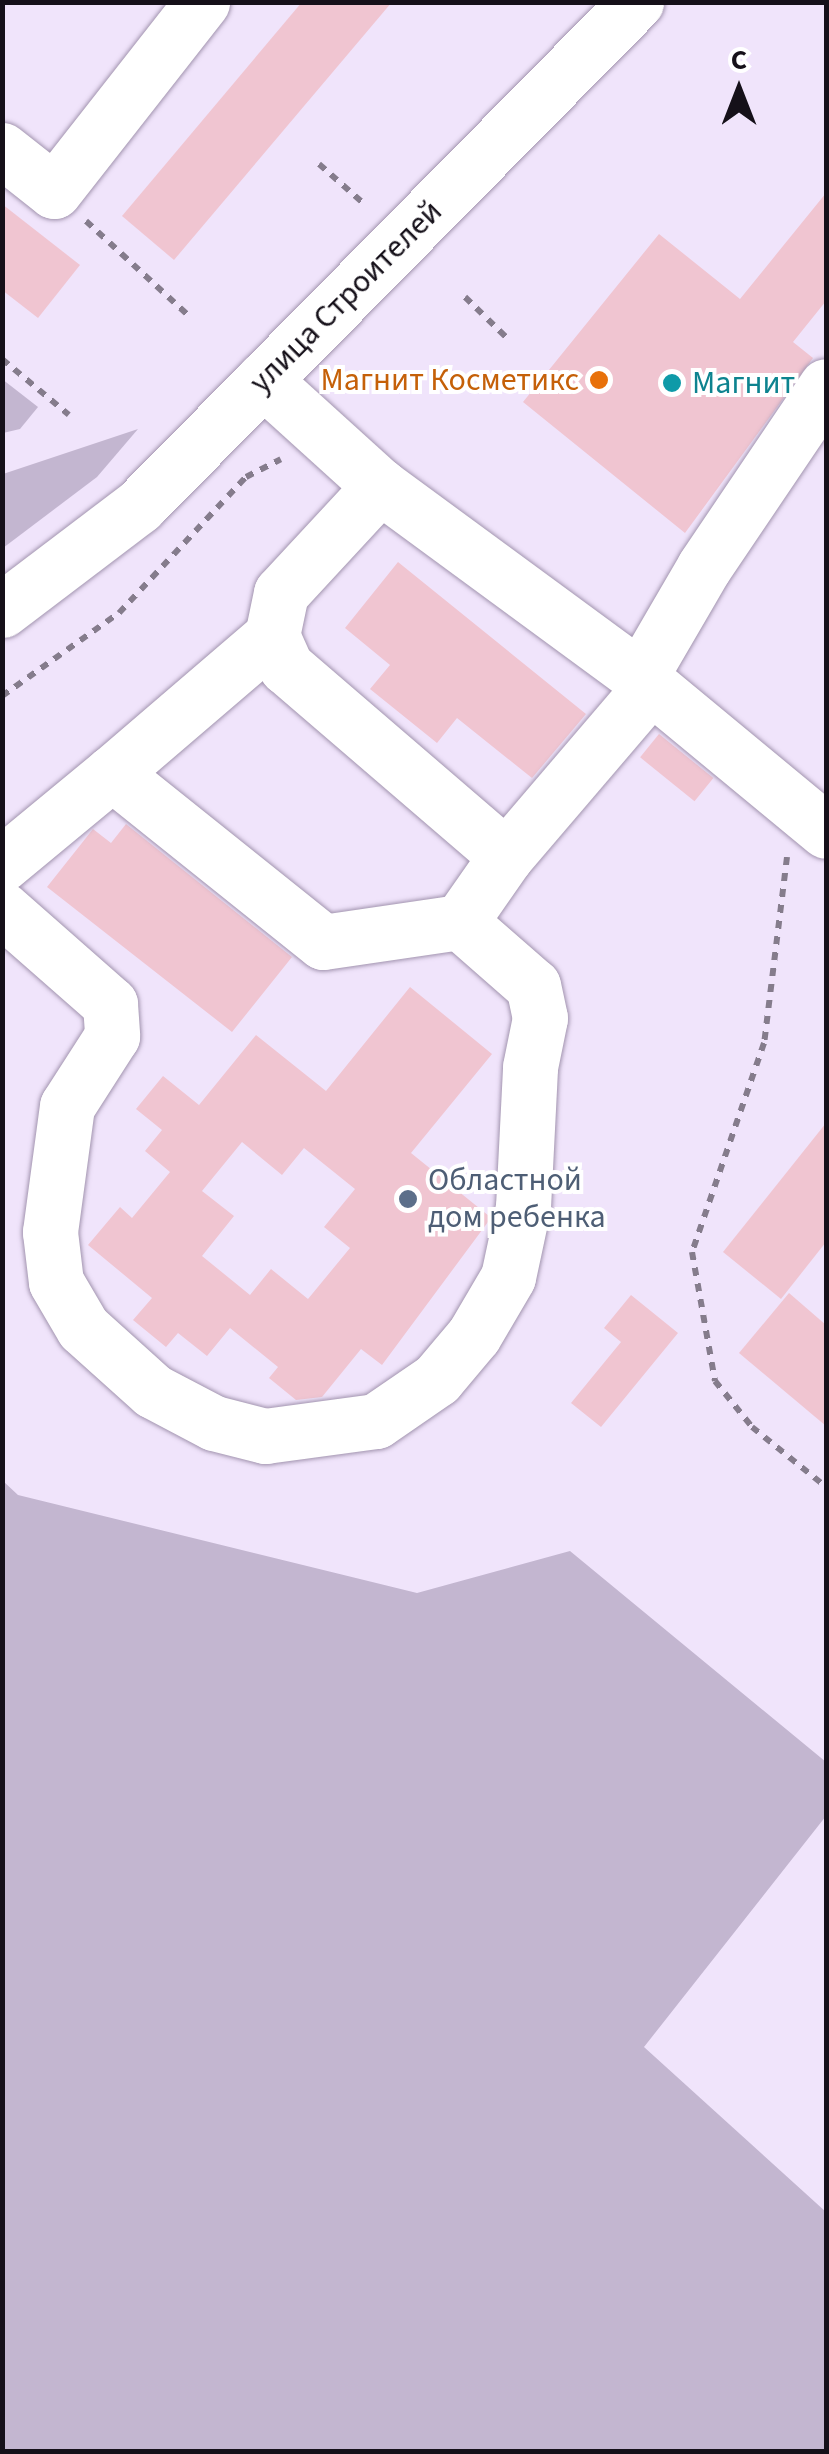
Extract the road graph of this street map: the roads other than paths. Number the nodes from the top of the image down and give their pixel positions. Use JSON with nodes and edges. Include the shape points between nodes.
{"nodes":[{"id":1,"x":202,"y":2,"type":"edge"},
{"id":2,"x":616,"y":9,"type":"edge"},
{"id":3,"x":2,"y":150,"type":"edge"},
{"id":4,"x":262,"y":380,"type":"junction"},
{"id":5,"x":826,"y":386,"type":"edge"},
{"id":6,"x":380,"y":486,"type":"junction"},
{"id":7,"x":16,"y":594,"type":"edge"},
{"id":8,"x":272,"y":636,"type":"junction"},
{"id":9,"x":646,"y":682,"type":"junction"},
{"id":10,"x":112,"y":773,"type":"junction"},
{"id":11,"x":810,"y":818,"type":"edge"},
{"id":12,"x":506,"y":856,"type":"junction"},
{"id":13,"x":2,"y":864,"type":"edge"},
{"id":14,"x":2,"y":909,"type":"edge"},
{"id":15,"x":460,"y":922,"type":"junction"}],
"edges":[{"from":1,"to":3,"type":"main road","via":[[54,192]]},
{"from":2,"to":4,"type":"main road","name":"улица Строителей"},
{"from":4,"to":6,"type":"main road"},
{"from":4,"to":7,"type":"main road","name":"улица Строителей","via":[[138,506]]},
{"from":5,"to":9,"type":"main road","via":[[704,567]]},
{"from":6,"to":8,"type":"main road","via":[[280,593]]},
{"from":6,"to":9,"type":"main road"},
{"from":8,"to":10,"type":"main road"},
{"from":8,"to":12,"type":"main road","via":[[286,667]]},
{"from":9,"to":11,"type":"main road"},
{"from":9,"to":12,"type":"main road"},
{"from":10,"to":13,"type":"main road"},
{"from":10,"to":15,"type":"main road","via":[[322,942]]},
{"from":12,"to":15,"type":"main road"},
{"from":14,"to":15,"type":"main road","via":[[110,1004],[112,1036],[67,1106],[50,1232],[56,1282],[83,1328],[153,1391],[214,1423],[265,1436],[376,1422],[436,1379],[508,1278],[523,1207],[540,1018],[533,986]]}]}
